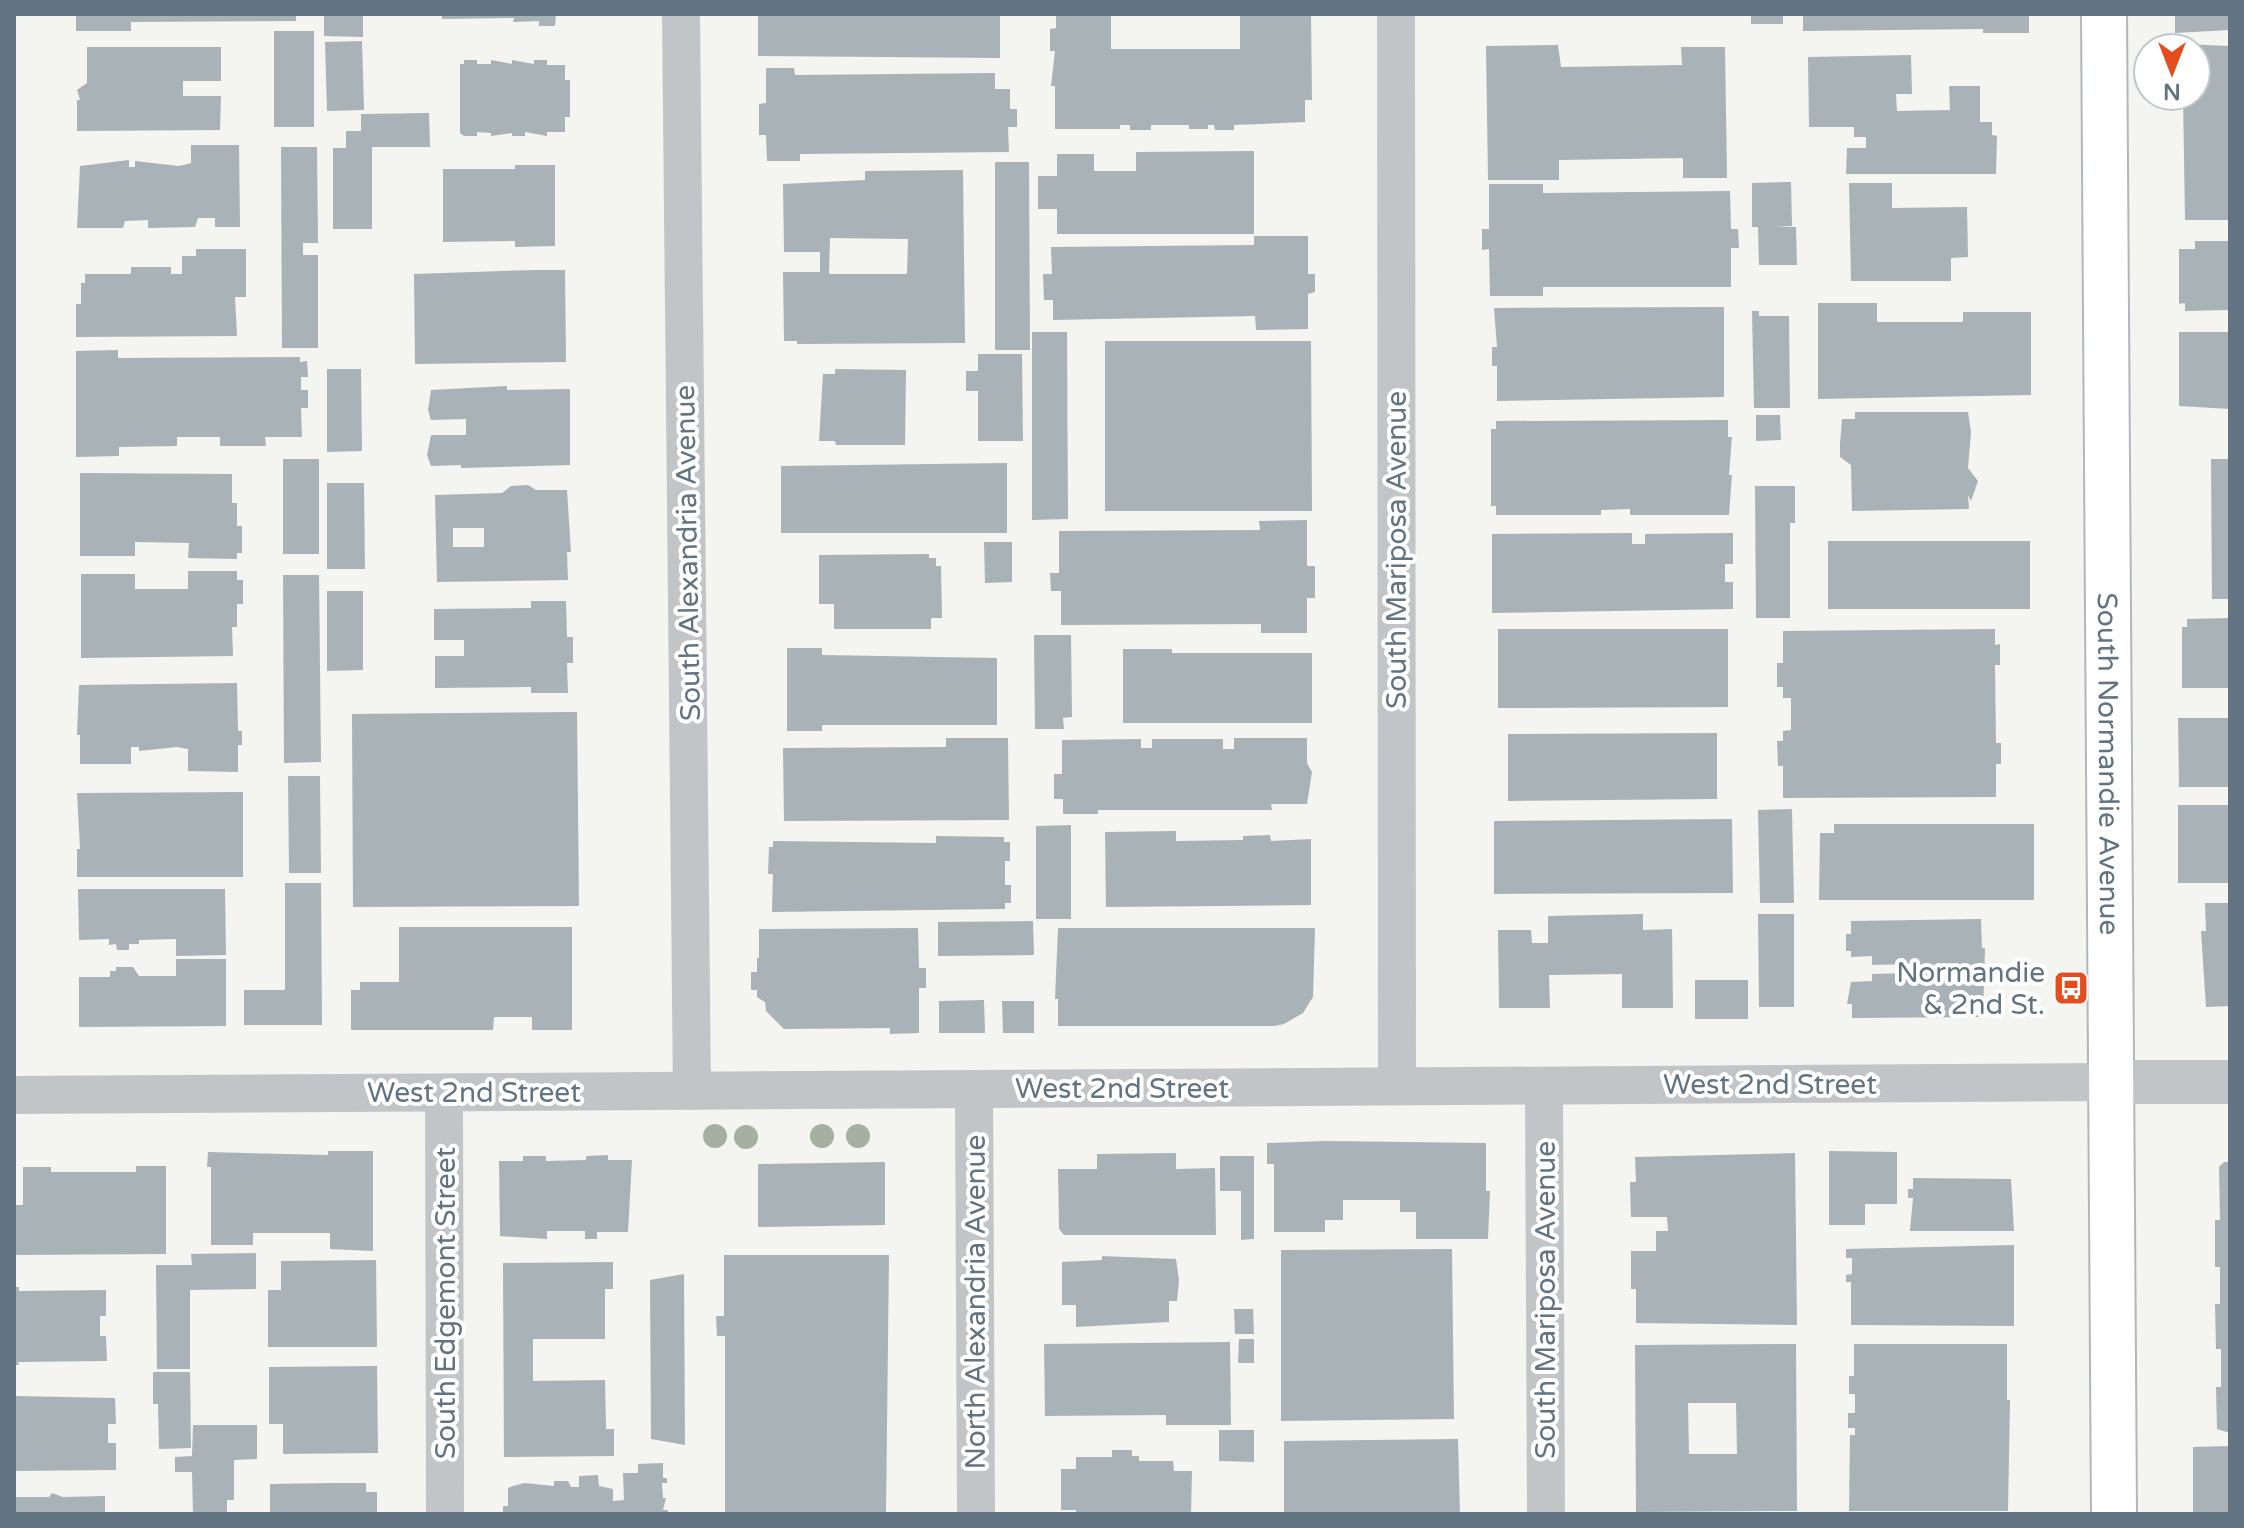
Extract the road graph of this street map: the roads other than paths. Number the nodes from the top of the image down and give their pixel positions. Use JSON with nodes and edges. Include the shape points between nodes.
{"nodes":[{"id":1,"x":681,"y":14,"type":"edge"},
{"id":2,"x":1396,"y":14,"type":"edge"},
{"id":3,"x":2104,"y":14,"type":"edge"},
{"id":4,"x":2110,"y":1082,"type":"junction"},
{"id":5,"x":2230,"y":1082,"type":"edge"},
{"id":6,"x":1397,"y":1086,"type":"junction"},
{"id":7,"x":1544,"y":1086,"type":"junction"},
{"id":8,"x":974,"y":1089,"type":"junction"},
{"id":9,"x":692,"y":1091,"type":"junction"},
{"id":10,"x":444,"y":1093,"type":"junction"},
{"id":11,"x":14,"y":1095,"type":"edge"},
{"id":12,"x":445,"y":1514,"type":"edge"},
{"id":13,"x":976,"y":1514,"type":"edge"},
{"id":14,"x":1546,"y":1514,"type":"edge"},
{"id":15,"x":2114,"y":1514,"type":"edge"}],
"edges":[{"from":1,"to":9,"type":"street","name":"South Alexandria Avenue"},
{"from":2,"to":6,"type":"street","name":"South Mariposa Avenue"},
{"from":3,"to":4,"type":"main road","name":"South Normandie Avenue"},
{"from":4,"to":5,"type":"street","name":"West 2nd Street"},
{"from":4,"to":7,"type":"street","name":"West 2nd Street"},
{"from":4,"to":15,"type":"main road","name":"South Normandie Avenue"},
{"from":6,"to":7,"type":"street","name":"West 2nd Street"},
{"from":6,"to":8,"type":"street","name":"West 2nd Street"},
{"from":7,"to":14,"type":"street","name":"South Mariposa Avenue"},
{"from":8,"to":9,"type":"street","name":"West 2nd Street"},
{"from":8,"to":13,"type":"street","name":"North Alexandria Avenue"},
{"from":9,"to":10,"type":"street","name":"West 2nd Street"},
{"from":10,"to":11,"type":"street","name":"West 2nd Street"},
{"from":10,"to":12,"type":"street","name":"South Edgemont Street"}]}
